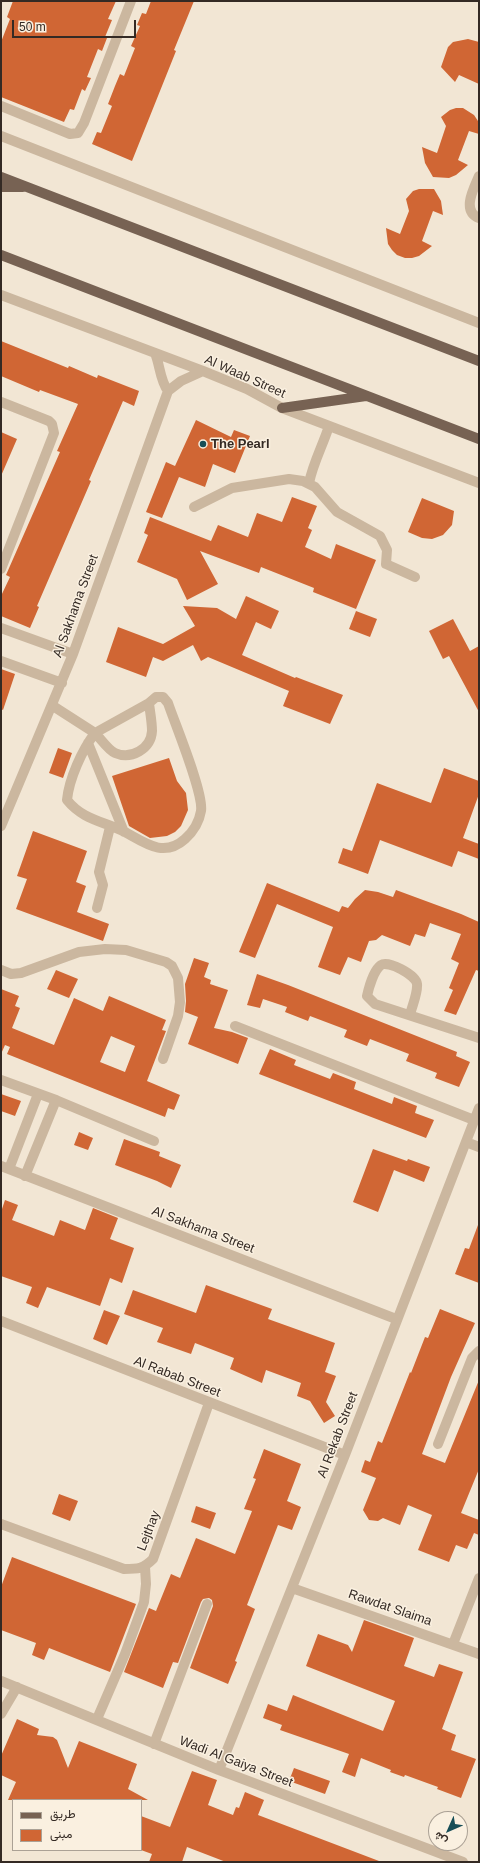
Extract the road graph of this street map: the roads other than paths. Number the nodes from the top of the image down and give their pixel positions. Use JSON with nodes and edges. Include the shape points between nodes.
{"nodes":[{"id":1,"x":131,"y":1,"type":"edge"},
{"id":2,"x":1,"y":106,"type":"edge"},
{"id":3,"x":1,"y":136,"type":"edge"},
{"id":4,"x":479,"y":176,"type":"edge"},
{"id":5,"x":1,"y":177,"type":"edge"},
{"id":6,"x":1,"y":187,"type":"edge"},
{"id":7,"x":29,"y":187,"type":"junction"},
{"id":8,"x":479,"y":218,"type":"edge"},
{"id":9,"x":1,"y":255,"type":"edge"},
{"id":10,"x":1,"y":295,"type":"edge"},
{"id":11,"x":479,"y":324,"type":"edge"},
{"id":12,"x":155,"y":353,"type":"junction"},
{"id":13,"x":479,"y":360,"type":"edge"},
{"id":14,"x":203,"y":371,"type":"junction"},
{"id":15,"x":168,"y":391,"type":"junction"},
{"id":16,"x":367,"y":396,"type":"junction"},
{"id":17,"x":1,"y":402,"type":"edge"},
{"id":18,"x":282,"y":408,"type":"junction"},
{"id":19,"x":329,"y":426,"type":"junction"},
{"id":20,"x":479,"y":439,"type":"edge"},
{"id":21,"x":309,"y":483,"type":"junction"},
{"id":22,"x":479,"y":483,"type":"edge"},
{"id":23,"x":194,"y":507,"type":"dead end"},
{"id":24,"x":1,"y":569,"type":"edge"},
{"id":25,"x":415,"y":577,"type":"dead end"},
{"id":26,"x":1,"y":628,"type":"edge"},
{"id":27,"x":73,"y":654,"type":"junction"},
{"id":28,"x":1,"y":661,"type":"edge"},
{"id":29,"x":62,"y":683,"type":"junction"},
{"id":30,"x":149,"y":703,"type":"junction"},
{"id":31,"x":53,"y":706,"type":"junction"},
{"id":32,"x":95,"y":733,"type":"junction"},
{"id":33,"x":88,"y":743,"type":"junction"},
{"id":34,"x":1,"y":826,"type":"edge"},
{"id":35,"x":110,"y":827,"type":"junction"},
{"id":36,"x":124,"y":832,"type":"junction"},
{"id":37,"x":97,"y":908,"type":"dead end"},
{"id":38,"x":1,"y":970,"type":"edge"},
{"id":39,"x":410,"y":1015,"type":"junction"},
{"id":40,"x":235,"y":1026,"type":"dead end"},
{"id":41,"x":479,"y":1038,"type":"edge"},
{"id":42,"x":163,"y":1059,"type":"dead end"},
{"id":43,"x":1,"y":1080,"type":"edge"},
{"id":44,"x":38,"y":1094,"type":"junction"},
{"id":45,"x":56,"y":1100,"type":"junction"},
{"id":46,"x":479,"y":1108,"type":"edge"},
{"id":47,"x":474,"y":1120,"type":"junction"},
{"id":48,"x":154,"y":1141,"type":"dead end"},
{"id":49,"x":466,"y":1142,"type":"junction"},
{"id":50,"x":479,"y":1146,"type":"edge"},
{"id":51,"x":5,"y":1168,"type":"edge"},
{"id":52,"x":25,"y":1176,"type":"junction"},
{"id":53,"x":396,"y":1319,"type":"junction"},
{"id":54,"x":1,"y":1321,"type":"edge"},
{"id":55,"x":479,"y":1351,"type":"edge"},
{"id":56,"x":209,"y":1403,"type":"junction"},
{"id":57,"x":438,"y":1444,"type":"dead end"},
{"id":58,"x":345,"y":1455,"type":"junction"},
{"id":59,"x":1,"y":1524,"type":"edge"},
{"id":60,"x":145,"y":1566,"type":"junction"},
{"id":61,"x":479,"y":1578,"type":"edge"},
{"id":62,"x":292,"y":1588,"type":"junction"},
{"id":63,"x":207,"y":1604,"type":"dead end"},
{"id":64,"x":454,"y":1644,"type":"junction"},
{"id":65,"x":479,"y":1654,"type":"edge"},
{"id":66,"x":1,"y":1681,"type":"edge"},
{"id":67,"x":17,"y":1687,"type":"junction"},
{"id":68,"x":1,"y":1714,"type":"edge"},
{"id":69,"x":97,"y":1720,"type":"junction"},
{"id":70,"x":154,"y":1744,"type":"junction"},
{"id":71,"x":219,"y":1770,"type":"junction"},
{"id":72,"x":463,"y":1862,"type":"edge"}],
"edges":[{"from":1,"to":2,"type":"street","via":[[84,124],[78,133],[70,134]]},
{"from":3,"to":11,"type":"street"},
{"from":4,"to":8,"type":"street","via":[[470,198],[470,208]]},
{"from":5,"to":7,"type":"main road"},
{"from":6,"to":7,"type":"main road"},
{"from":7,"to":13,"type":"main road"},
{"from":9,"to":16,"type":"main road","name":"Al Waab Street"},
{"from":10,"to":12,"type":"street","name":"Al Waab Street"},
{"from":12,"to":14,"type":"street","name":"Al Waab Street"},
{"from":12,"to":15,"type":"street","via":[[163,385]]},
{"from":14,"to":15,"type":"street","via":[[181,381]]},
{"from":14,"to":18,"type":"street","name":"Al Waab Street","via":[[247,389]]},
{"from":15,"to":27,"type":"street","name":"Al Sakhama Street"},
{"from":16,"to":18,"type":"main road"},
{"from":16,"to":20,"type":"main road","name":"Al Waab Street"},
{"from":17,"to":24,"type":"street","via":[[49,420],[54,433]]},
{"from":18,"to":19,"type":"street","name":"Al Waab Street"},
{"from":19,"to":21,"type":"street","via":[[312,467]]},
{"from":19,"to":22,"type":"street","name":"Al Waab Street"},
{"from":21,"to":23,"type":"street","via":[[289,479],[232,488]]},
{"from":21,"to":25,"type":"street","via":[[321,492],[337,512],[380,536],[387,550],[386,564]]},
{"from":26,"to":27,"type":"street"},
{"from":27,"to":29,"type":"street","name":"Al Sakhama Street"},
{"from":28,"to":29,"type":"street"},
{"from":29,"to":31,"type":"street","name":"Al Sakhama Street"},
{"from":30,"to":32,"type":"street"},
{"from":30,"to":32,"type":"street","via":[[152,732],[148,745],[135,754],[113,753]]},
{"from":30,"to":36,"type":"street","via":[[156,696],[163,697],[168,703],[197,786],[202,809],[196,830],[179,845],[158,848],[142,843]]},
{"from":31,"to":32,"type":"street"},
{"from":31,"to":34,"type":"street","name":"Al Sakhama Street"},
{"from":32,"to":33,"type":"street"},
{"from":33,"to":35,"type":"street","via":[[68,789],[67,800],[75,811]]},
{"from":33,"to":36,"type":"street"},
{"from":35,"to":36,"type":"street"},
{"from":35,"to":37,"type":"street","via":[[99,872],[103,885]]},
{"from":38,"to":42,"type":"street","via":[[11,974],[21,973],[79,952],[105,948],[126,950],[166,962],[172,966],[178,978],[180,1002],[178,1016]]},
{"from":39,"to":39,"type":"street","via":[[375,1004],[367,996],[368,987],[384,963],[412,975],[415,980],[417,985]]},
{"from":39,"to":41,"type":"street"},
{"from":40,"to":47,"type":"street"},
{"from":43,"to":44,"type":"street"},
{"from":44,"to":45,"type":"street"},
{"from":44,"to":51,"type":"street"},
{"from":45,"to":48,"type":"street"},
{"from":45,"to":52,"type":"street"},
{"from":46,"to":47,"type":"street","name":"Al Rekab Street"},
{"from":47,"to":49,"type":"street","name":"Al Rekab Street"},
{"from":49,"to":50,"type":"street"},
{"from":49,"to":53,"type":"street","name":"Al Rekab Street"},
{"from":51,"to":52,"type":"street","name":"Al Sakhama Street"},
{"from":52,"to":53,"type":"street","name":"Al Sakhama Street"},
{"from":53,"to":58,"type":"street","name":"Al Rekab Street"},
{"from":54,"to":56,"type":"street","name":"Al Rabab Street"},
{"from":55,"to":57,"type":"street","via":[[472,1358]]},
{"from":56,"to":58,"type":"street","name":"Al Rabab Street"},
{"from":56,"to":60,"type":"street","name":"Lejthay","via":[[153,1559]]},
{"from":58,"to":62,"type":"street","name":"Al Rekab Street"},
{"from":59,"to":60,"type":"street","name":"Lejthay","via":[[124,1569]]},
{"from":60,"to":69,"type":"street","via":[[144,1602]]},
{"from":61,"to":64,"type":"street"},
{"from":62,"to":64,"type":"street","name":"Rawdat Slaima"},
{"from":62,"to":71,"type":"street","name":"Al Rekab Street"},
{"from":63,"to":70,"type":"street"},
{"from":64,"to":65,"type":"street","name":"Rawdat Slaima"},
{"from":66,"to":67,"type":"street","name":"Wadi Al Gaiya Street"},
{"from":67,"to":68,"type":"street"},
{"from":67,"to":69,"type":"street","name":"Wadi Al Gaiya Street"},
{"from":69,"to":70,"type":"street","name":"Wadi Al Gaiya Street"},
{"from":70,"to":71,"type":"street","name":"Wadi Al Gaiya Street"},
{"from":71,"to":72,"type":"street","name":"Wadi Al Gaiya Street"}]}
